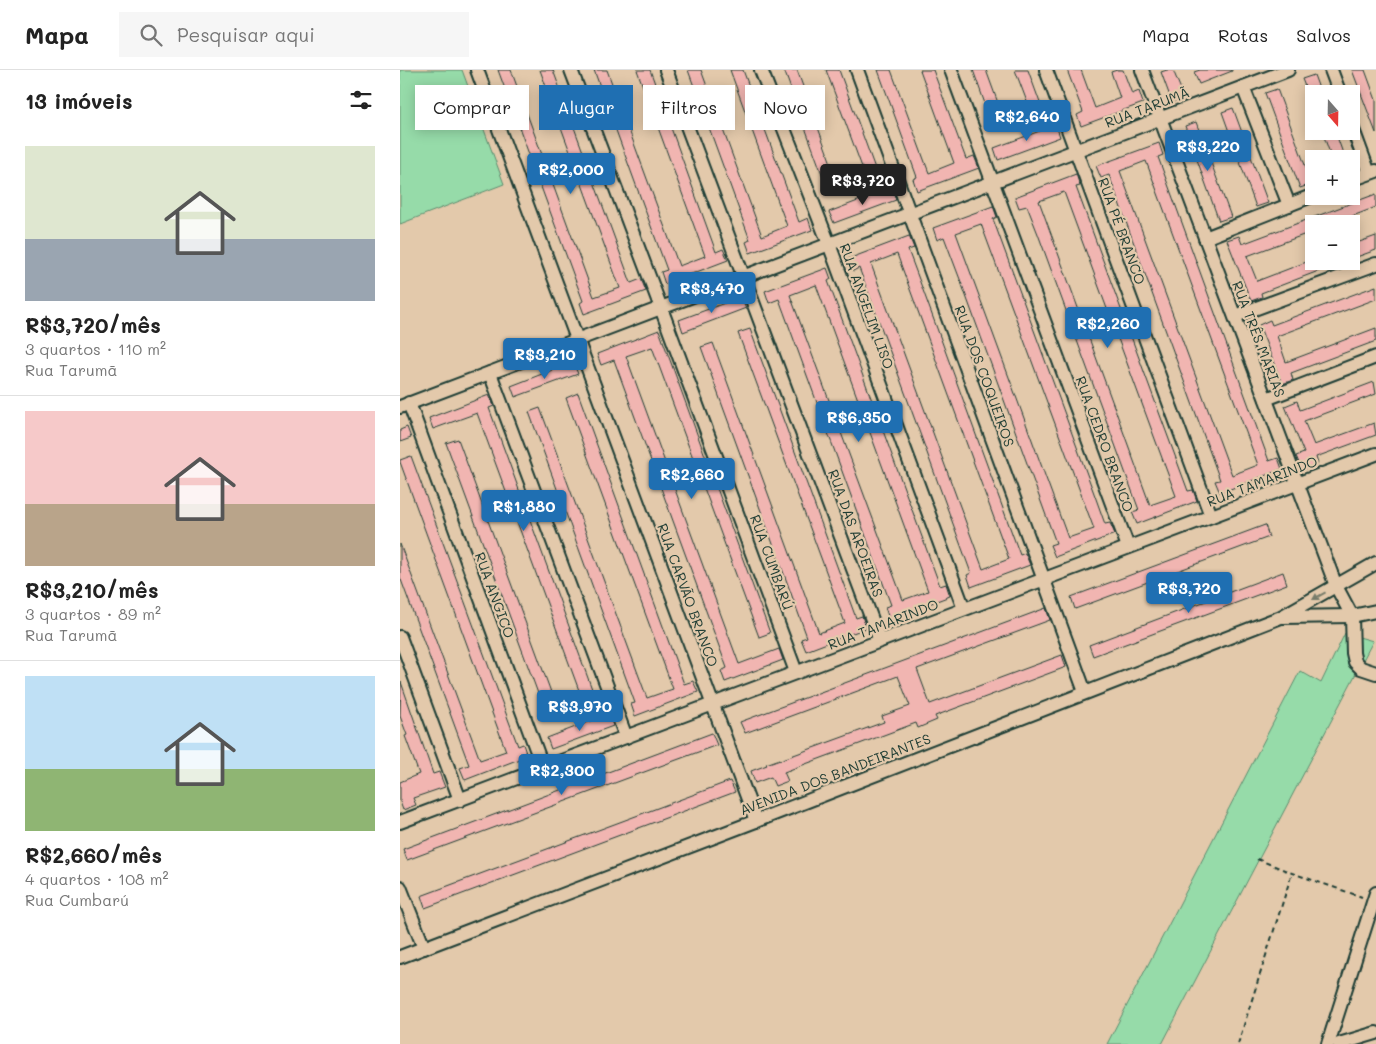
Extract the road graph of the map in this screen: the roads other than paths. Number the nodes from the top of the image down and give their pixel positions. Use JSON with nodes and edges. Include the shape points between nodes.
{"nodes":[{"id":1,"x":477,"y":70,"type":"edge"},
{"id":2,"x":570,"y":70,"type":"edge"},
{"id":3,"x":666,"y":70,"type":"edge"},
{"id":4,"x":761,"y":70,"type":"edge"},
{"id":5,"x":857,"y":70,"type":"edge"},
{"id":6,"x":951,"y":70,"type":"edge"},
{"id":7,"x":1046,"y":70,"type":"edge"},
{"id":8,"x":1142,"y":70,"type":"edge"},
{"id":9,"x":1288,"y":70,"type":"edge"},
{"id":10,"x":1332,"y":70,"type":"edge"},
{"id":11,"x":1337,"y":85,"type":"edge"},
{"id":12,"x":1243,"y":87,"type":"junction"},
{"id":13,"x":1160,"y":118,"type":"junction"},
{"id":14,"x":1358,"y":140,"type":"edge"},
{"id":15,"x":1076,"y":151,"type":"junction"},
{"id":16,"x":1373,"y":172,"type":"edge"},
{"id":17,"x":1360,"y":177,"type":"edge"},
{"id":18,"x":993,"y":182,"type":"junction"},
{"id":19,"x":1305,"y":199,"type":"edge"},
{"id":20,"x":1289,"y":205,"type":"junction"},
{"id":21,"x":909,"y":214,"type":"junction"},
{"id":22,"x":1205,"y":238,"type":"junction"},
{"id":23,"x":828,"y":244,"type":"junction"},
{"id":24,"x":1376,"y":264,"type":"edge"},
{"id":25,"x":745,"y":276,"type":"junction"},
{"id":26,"x":661,"y":308,"type":"junction"},
{"id":27,"x":1235,"y":316,"type":"junction"},
{"id":28,"x":578,"y":340,"type":"junction"},
{"id":29,"x":1376,"y":358,"type":"edge"},
{"id":30,"x":490,"y":373,"type":"junction"},
{"id":31,"x":1266,"y":399,"type":"junction"},
{"id":32,"x":405,"y":405,"type":"edge"},
{"id":33,"x":1376,"y":454,"type":"edge"},
{"id":34,"x":1298,"y":483,"type":"junction"},
{"id":35,"x":1211,"y":516,"type":"junction"},
{"id":36,"x":1128,"y":547,"type":"junction"},
{"id":37,"x":1376,"y":563,"type":"edge"},
{"id":38,"x":1045,"y":579,"type":"junction"},
{"id":39,"x":1336,"y":586,"type":"junction"},
{"id":40,"x":964,"y":609,"type":"junction"},
{"id":41,"x":1376,"y":611,"type":"edge"},
{"id":42,"x":1352,"y":616,"type":"junction"},
{"id":43,"x":1281,"y":617,"type":"junction"},
{"id":44,"x":400,"y":637,"type":"edge"},
{"id":45,"x":880,"y":641,"type":"junction"},
{"id":46,"x":796,"y":672,"type":"junction"},
{"id":47,"x":1376,"y":673,"type":"edge"},
{"id":48,"x":1085,"y":692,"type":"junction"},
{"id":49,"x":712,"y":704,"type":"junction"},
{"id":50,"x":626,"y":737,"type":"junction"},
{"id":51,"x":543,"y":768,"type":"junction"},
{"id":52,"x":460,"y":800,"type":"junction"},
{"id":53,"x":756,"y":821,"type":"junction"},
{"id":54,"x":400,"y":822,"type":"edge"},
{"id":55,"x":400,"y":886,"type":"edge"},
{"id":56,"x":1375,"y":899,"type":"edge"},
{"id":57,"x":424,"y":948,"type":"junction"},
{"id":58,"x":400,"y":957,"type":"edge"},
{"id":59,"x":1376,"y":1033,"type":"edge"},
{"id":60,"x":1328,"y":1044,"type":"edge"},
{"id":61,"x":1339,"y":1044,"type":"edge"}],
"edges":[{"from":1,"to":28,"type":"street","name":"RUA CARVÃO BRANCO"},
{"from":2,"to":26,"type":"street","name":"RUA CUMBARÚ"},
{"from":3,"to":25,"type":"street","name":"RUA DAS AROEIRAS"},
{"from":4,"to":23,"type":"street","name":"RUA ANGELIM LISO"},
{"from":5,"to":21,"type":"street","name":"RUA DOS COQUEIROS"},
{"from":6,"to":18,"type":"street","name":"RUA CEDRO BRANCO"},
{"from":7,"to":15,"type":"street","name":"RUA PÉ BRANCO"},
{"from":8,"to":13,"type":"street","name":"RUA TRÊS MARIAS"},
{"from":9,"to":12,"type":"street","name":"RUA TARUMÃ"},
{"from":10,"to":11,"type":"street"},
{"from":12,"to":13,"type":"street","name":"RUA TARUMÃ"},
{"from":12,"to":20,"type":"street"},
{"from":13,"to":15,"type":"street","name":"RUA TARUMÃ"},
{"from":13,"to":22,"type":"street","name":"RUA TRÊS MARIAS"},
{"from":14,"to":16,"type":"street"},
{"from":15,"to":18,"type":"street","name":"RUA TARUMÃ"},
{"from":15,"to":35,"type":"street","name":"RUA PÉ BRANCO"},
{"from":16,"to":17,"type":"street"},
{"from":18,"to":21,"type":"street","name":"RUA TARUMÃ"},
{"from":18,"to":36,"type":"street","name":"RUA CEDRO BRANCO"},
{"from":19,"to":20,"type":"street"},
{"from":20,"to":22,"type":"street"},
{"from":21,"to":23,"type":"street","name":"RUA TARUMÃ"},
{"from":21,"to":38,"type":"street","name":"RUA DOS COQUEIROS"},
{"from":22,"to":27,"type":"street","name":"RUA TRÊS MARIAS"},
{"from":23,"to":25,"type":"street","name":"RUA TARUMÃ"},
{"from":23,"to":40,"type":"street","name":"RUA ANGELIM LISO"},
{"from":24,"to":27,"type":"street"},
{"from":25,"to":26,"type":"street","name":"RUA TARUMÃ"},
{"from":25,"to":45,"type":"street","name":"RUA DAS AROEIRAS"},
{"from":26,"to":28,"type":"street","name":"RUA TARUMÃ"},
{"from":26,"to":46,"type":"street","name":"RUA CUMBARÚ"},
{"from":27,"to":31,"type":"street","name":"RUA TRÊS MARIAS"},
{"from":28,"to":30,"type":"street","name":"RUA TARUMÃ"},
{"from":28,"to":49,"type":"street","name":"RUA CARVÃO BRANCO"},
{"from":29,"to":31,"type":"street"},
{"from":30,"to":32,"type":"street","name":"RUA TARUMÃ"},
{"from":30,"to":50,"type":"street"},
{"from":31,"to":34,"type":"street","name":"RUA TRÊS MARIAS"},
{"from":32,"to":51,"type":"street","name":"RUA ANGICO"},
{"from":33,"to":34,"type":"street","name":"RUA TAMARINDO"},
{"from":34,"to":35,"type":"street","name":"RUA TAMARINDO"},
{"from":34,"to":39,"type":"street","name":"RUA TRÊS MARIAS"},
{"from":35,"to":36,"type":"street","name":"RUA TAMARINDO"},
{"from":36,"to":38,"type":"street","name":"RUA TAMARINDO"},
{"from":37,"to":39,"type":"street","name":"AVENIDA DOS BANDEIRANTES"},
{"from":38,"to":40,"type":"street","name":"RUA TAMARINDO"},
{"from":38,"to":48,"type":"street","name":"RUA DOS COQUEIROS"},
{"from":39,"to":42,"type":"street","name":"RUA TRÊS MARIAS"},
{"from":39,"to":43,"type":"street","name":"AVENIDA DOS BANDEIRANTES","one_way":true},
{"from":40,"to":45,"type":"street","name":"RUA TAMARINDO"},
{"from":41,"to":42,"type":"street","name":"AVENIDA DOS BANDEIRANTES"},
{"from":42,"to":43,"type":"street","name":"AVENIDA DOS BANDEIRANTES"},
{"from":42,"to":47,"type":"street","via":[[1355,662],[1361,668]]},
{"from":43,"to":48,"type":"street","name":"AVENIDA DOS BANDEIRANTES"},
{"from":44,"to":52,"type":"street"},
{"from":45,"to":46,"type":"street","name":"RUA TAMARINDO"},
{"from":46,"to":49,"type":"street","name":"RUA TAMARINDO"},
{"from":48,"to":53,"type":"street","name":"AVENIDA DOS BANDEIRANTES"},
{"from":49,"to":50,"type":"street","name":"RUA TAMARINDO"},
{"from":49,"to":53,"type":"street","name":"RUA CARVÃO BRANCO"},
{"from":50,"to":51,"type":"street","name":"RUA TAMARINDO"},
{"from":51,"to":52,"type":"street","name":"RUA TAMARINDO"},
{"from":52,"to":54,"type":"street","name":"RUA TAMARINDO"},
{"from":53,"to":57,"type":"street","name":"AVENIDA DOS BANDEIRANTES"},
{"from":55,"to":57,"type":"street"},
{"from":56,"to":60,"type":"street"},
{"from":57,"to":58,"type":"street","name":"AVENIDA DOS BANDEIRANTES"},
{"from":59,"to":61,"type":"street"}]}
